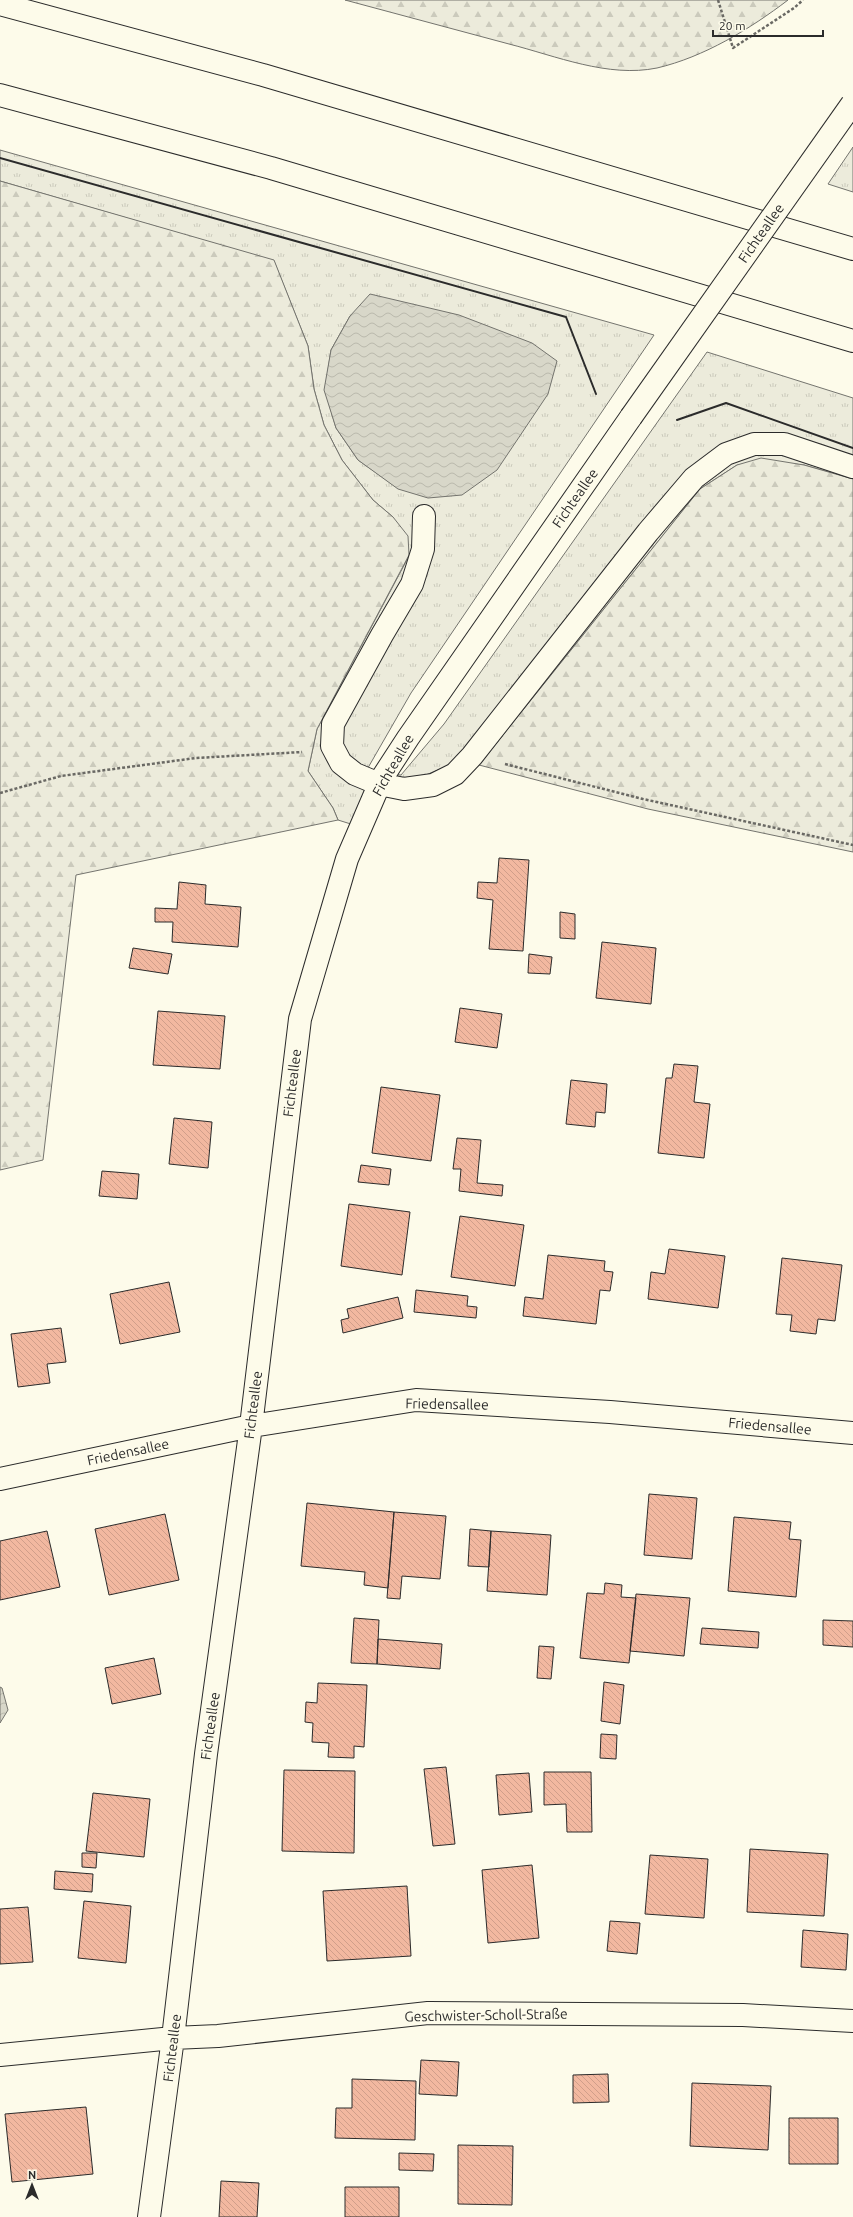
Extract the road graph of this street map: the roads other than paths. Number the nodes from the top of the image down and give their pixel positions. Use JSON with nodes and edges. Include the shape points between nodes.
{"nodes":[{"id":1,"x":0,"y":4,"type":"edge"},
{"id":2,"x":0,"y":95,"type":"edge"},
{"id":3,"x":853,"y":103,"type":"edge"},
{"id":4,"x":853,"y":249,"type":"edge"},
{"id":5,"x":853,"y":341,"type":"edge"},
{"id":6,"x":853,"y":467,"type":"edge"},
{"id":7,"x":424,"y":516,"type":"dead end"},
{"id":8,"x":379,"y":784,"type":"junction"},
{"id":9,"x":251,"y":1426,"type":"junction"},
{"id":10,"x":853,"y":1433,"type":"edge"},
{"id":11,"x":0,"y":1479,"type":"edge"},
{"id":12,"x":853,"y":2021,"type":"edge"},
{"id":13,"x":173,"y":2038,"type":"junction"},
{"id":14,"x":0,"y":2055,"type":"edge"},
{"id":15,"x":149,"y":2217,"type":"edge"}],
"edges":[{"from":1,"to":4,"type":"main road","via":[[270,77]]},
{"from":2,"to":5,"type":"main road","via":[[271,168]]},
{"from":3,"to":8,"type":"main road","name":"Fichteallee","bridge":true,"via":[[631,417],[408,738]]},
{"from":6,"to":8,"type":"main road","via":[[784,444],[754,444],[726,454],[701,473],[648,532],[472,756],[454,774],[432,785],[404,789]]},
{"from":7,"to":8,"type":"main road","via":[[423,549],[412,584],[333,724],[332,746],[341,763],[355,774]]},
{"from":8,"to":9,"type":"main road","name":"Fichteallee","via":[[347,859],[300,1018]]},
{"from":9,"to":10,"type":"main road","name":"Friedensallee","via":[[416,1400],[610,1412]]},
{"from":9,"to":11,"type":"main road","name":"Friedensallee"},
{"from":9,"to":13,"type":"main road","name":"Fichteallee","via":[[206,1754]]},
{"from":12,"to":13,"type":"main road","name":"Geschwister-Scholl-Straße","via":[[743,2014],[428,2013],[218,2036]]},
{"from":13,"to":14,"type":"main road","name":"Geschwister-Scholl-Straße"},
{"from":13,"to":15,"type":"main road","name":"Fichteallee"}]}
